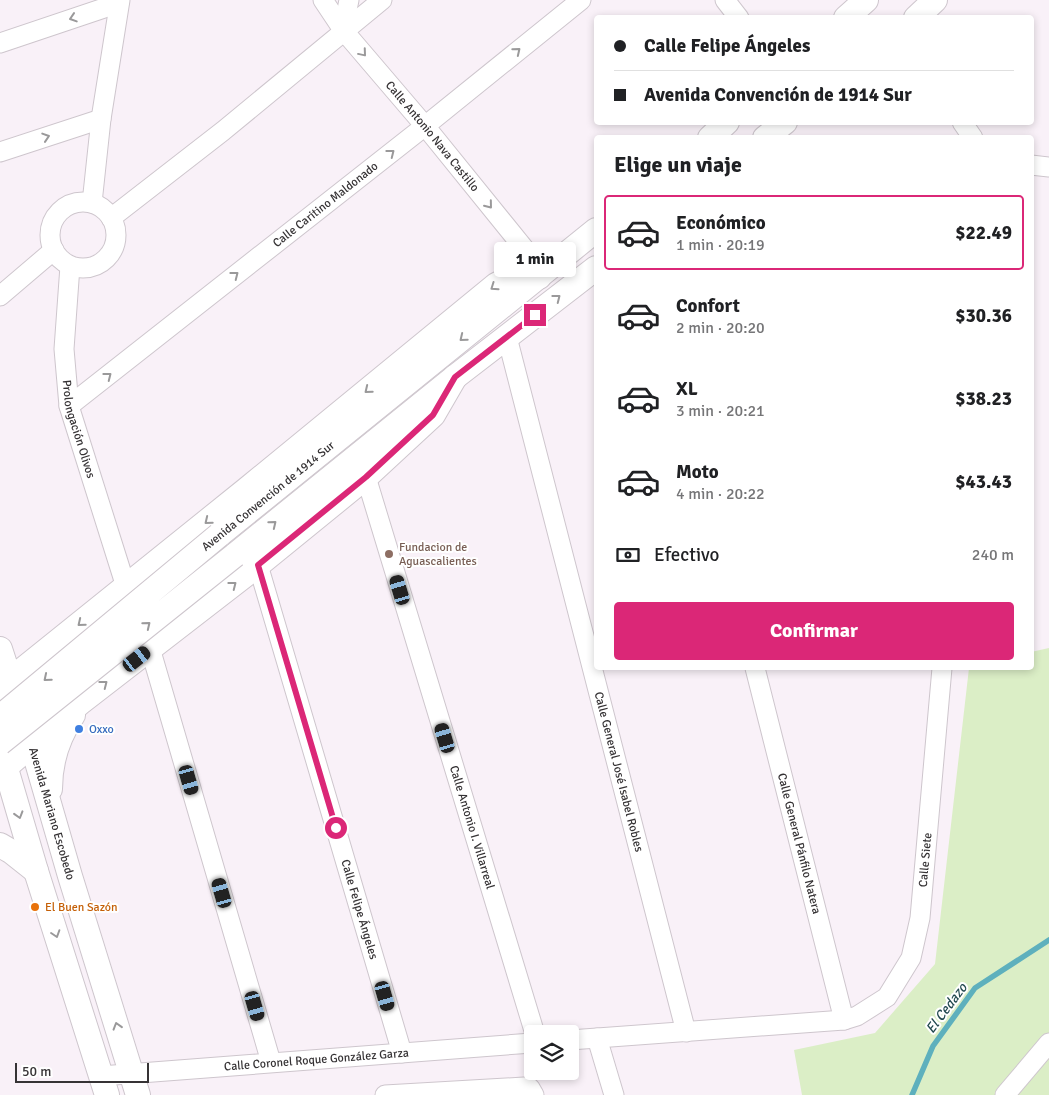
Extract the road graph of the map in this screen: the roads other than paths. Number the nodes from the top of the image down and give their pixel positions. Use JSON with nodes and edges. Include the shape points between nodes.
{"nodes":[{"id":1,"x":322,"y":0,"type":"edge"},
{"id":2,"x":349,"y":0,"type":"edge"},
{"id":3,"x":382,"y":0,"type":"edge"},
{"id":4,"x":581,"y":0,"type":"edge"},
{"id":5,"x":725,"y":0,"type":"edge"},
{"id":6,"x":866,"y":0,"type":"edge"},
{"id":7,"x":935,"y":0,"type":"edge"},
{"id":8,"x":120,"y":2,"type":"edge"},
{"id":9,"x":737,"y":15,"type":"edge"},
{"id":10,"x":849,"y":15,"type":"edge"},
{"id":11,"x":919,"y":15,"type":"edge"},
{"id":12,"x":344,"y":30,"type":"junction"},
{"id":13,"x":0,"y":43,"type":"edge"},
{"id":14,"x":101,"y":119,"type":"junction"},
{"id":15,"x":781,"y":125,"type":"edge"},
{"id":16,"x":425,"y":126,"type":"junction"},
{"id":17,"x":769,"y":135,"type":"edge"},
{"id":18,"x":0,"y":152,"type":"edge"},
{"id":19,"x":1034,"y":165,"type":"edge"},
{"id":20,"x":1049,"y":167,"type":"edge"},
{"id":21,"x":92,"y":203,"type":"junction"},
{"id":22,"x":111,"y":218,"type":"junction"},
{"id":23,"x":594,"y":232,"type":"edge"},
{"id":24,"x":54,"y":250,"type":"junction"},
{"id":25,"x":70,"y":266,"type":"junction"},
{"id":26,"x":593,"y":270,"type":"edge"},
{"id":27,"x":541,"y":275,"type":"junction"},
{"id":28,"x":0,"y":296,"type":"edge"},
{"id":29,"x":507,"y":336,"type":"junction"},
{"id":30,"x":455,"y":377,"type":"junction"},
{"id":31,"x":69,"y":406,"type":"junction"},
{"id":32,"x":366,"y":477,"type":"junction"},
{"id":33,"x":258,"y":565,"type":"junction"},
{"id":34,"x":126,"y":587,"type":"junction"},
{"id":35,"x":150,"y":648,"type":"junction"},
{"id":36,"x":0,"y":649,"type":"edge"},
{"id":37,"x":756,"y":670,"type":"edge"},
{"id":38,"x":942,"y":670,"type":"edge"},
{"id":39,"x":5,"y":684,"type":"edge"},
{"id":40,"x":81,"y":702,"type":"junction"},
{"id":41,"x":0,"y":717,"type":"edge"},
{"id":42,"x":32,"y":744,"type":"junction"},
{"id":43,"x":1,"y":757,"type":"edge"},
{"id":44,"x":50,"y":808,"type":"junction"},
{"id":45,"x":0,"y":845,"type":"edge"},
{"id":46,"x":36,"y":871,"type":"junction"},
{"id":47,"x":844,"y":1020,"type":"junction"},
{"id":48,"x":532,"y":1025,"type":"edge"},
{"id":49,"x":686,"y":1032,"type":"junction"},
{"id":50,"x":597,"y":1038,"type":"junction"},
{"id":51,"x":579,"y":1039,"type":"edge"},
{"id":52,"x":1049,"y":1043,"type":"edge"},
{"id":53,"x":524,"y":1044,"type":"edge"},
{"id":54,"x":402,"y":1053,"type":"junction"},
{"id":55,"x":271,"y":1062,"type":"junction"},
{"id":56,"x":131,"y":1073,"type":"junction"},
{"id":57,"x":104,"y":1086,"type":"edge"},
{"id":58,"x":532,"y":1092,"type":"edge"},
{"id":59,"x":138,"y":1095,"type":"edge"},
{"id":60,"x":385,"y":1095,"type":"edge"},
{"id":61,"x":614,"y":1095,"type":"edge"},
{"id":62,"x":1005,"y":1095,"type":"edge"}],
"edges":[{"from":1,"to":12,"type":"street","name":"Calle Antonio Nava Castillo"},
{"from":2,"to":12,"type":"street"},
{"from":3,"to":12,"type":"street"},
{"from":16,"to":4,"type":"street","name":"Calle Caritino Maldonado","one_way":true},
{"from":5,"to":9,"type":"street"},
{"from":6,"to":10,"type":"main road"},
{"from":7,"to":11,"type":"main road"},
{"from":8,"to":13,"type":"street","one_way":true},
{"from":8,"to":14,"type":"street"},
{"from":12,"to":16,"type":"street","name":"Calle Antonio Nava Castillo","one_way":true},
{"from":12,"to":22,"type":"street"},
{"from":18,"to":14,"type":"street","one_way":true},
{"from":14,"to":21,"type":"street"},
{"from":15,"to":17,"type":"main road"},
{"from":16,"to":27,"type":"street","name":"Calle Antonio Nava Castillo","one_way":true},
{"from":31,"to":16,"type":"street","name":"Calle Caritino Maldonado","one_way":true},
{"from":19,"to":20,"type":"street"},
{"from":21,"to":22,"type":"street"},
{"from":21,"to":24,"type":"street","via":[[71,204],[55,218],[50,234]]},
{"from":22,"to":25,"type":"street","via":[[116,234],[110,254],[92,267]]},
{"from":23,"to":27,"type":"main road","name":"Avenida Convención de 1914 Sur"},
{"from":24,"to":25,"type":"street"},
{"from":24,"to":28,"type":"street"},
{"from":25,"to":31,"type":"street","name":"Prolongación Olivos","via":[[64,349]]},
{"from":29,"to":26,"type":"main road","name":"Avenida Convención de 1914 Sur","one_way":true},
{"from":27,"to":34,"type":"main road","name":"Avenida Convención de 1914 Sur","one_way":true,"via":[[513,276],[496,284]]},
{"from":27,"to":41,"type":"main road","name":"Avenida Convención de 1914 Sur","one_way":true,"bridge":true},
{"from":29,"to":30,"type":"main road","name":"Avenida Convención de 1914 Sur"},
{"from":29,"to":49,"type":"street","name":"Calle General José Isabel Robles"},
{"from":30,"to":32,"type":"main road","name":"Avenida Convención de 1914 Sur","via":[[433,415]]},
{"from":43,"to":30,"type":"main road","name":"Avenida Convención de 1914 Sur","one_way":true,"bridge":true},
{"from":31,"to":34,"type":"street","name":"Prolongación Olivos"},
{"from":32,"to":33,"type":"main road","name":"Avenida Convención de 1914 Sur"},
{"from":32,"to":48,"type":"street","name":"Calle Antonio I. Villarreal"},
{"from":35,"to":33,"type":"main road","name":"Avenida Convención de 1914 Sur","one_way":true},
{"from":33,"to":54,"type":"street","name":"Calle Felipe Ángeles"},
{"from":34,"to":39,"type":"main road","name":"Avenida Convención de 1914 Sur","one_way":true},
{"from":40,"to":35,"type":"main road","name":"Avenida Convención de 1914 Sur","one_way":true},
{"from":35,"to":55,"type":"street"},
{"from":36,"to":39,"type":"main road","name":"Avenida Mariano Escobedo"},
{"from":37,"to":47,"type":"street","name":"Calle General Pánfilo Natera"},
{"from":38,"to":47,"type":"street","name":"Calle Siete","via":[[920,918],[911,958],[887,997],[857,1016]]},
{"from":39,"to":42,"type":"main road","name":"Avenida Mariano Escobedo"},
{"from":40,"to":42,"type":"main road","name":"Avenida Convención de 1914 Sur"},
{"from":40,"to":44,"type":"main road","via":[[62,730],[54,754]]},
{"from":42,"to":43,"type":"main road","name":"Avenida Convención de 1914 Sur"},
{"from":42,"to":44,"type":"main road","name":"Avenida Mariano Escobedo"},
{"from":43,"to":46,"type":"main road","one_way":true},
{"from":56,"to":44,"type":"main road","name":"Avenida Mariano Escobedo","one_way":true},
{"from":45,"to":46,"type":"main road"},
{"from":46,"to":57,"type":"main road","one_way":true},
{"from":47,"to":49,"type":"street"},
{"from":49,"to":50,"type":"street"},
{"from":50,"to":51,"type":"street"},
{"from":50,"to":61,"type":"street"},
{"from":52,"to":62,"type":"street"},
{"from":53,"to":54,"type":"street","name":"Calle Coronel Roque González Garza"},
{"from":54,"to":55,"type":"street","name":"Calle Coronel Roque González Garza"},
{"from":55,"to":56,"type":"street","name":"Calle Coronel Roque González Garza"},
{"from":56,"to":57,"type":"street","name":"Calle Coronel Roque González Garza"},
{"from":56,"to":59,"type":"main road","name":"Avenida Mariano Escobedo"},
{"from":58,"to":60,"type":"street","via":[[524,1087]]}]}
